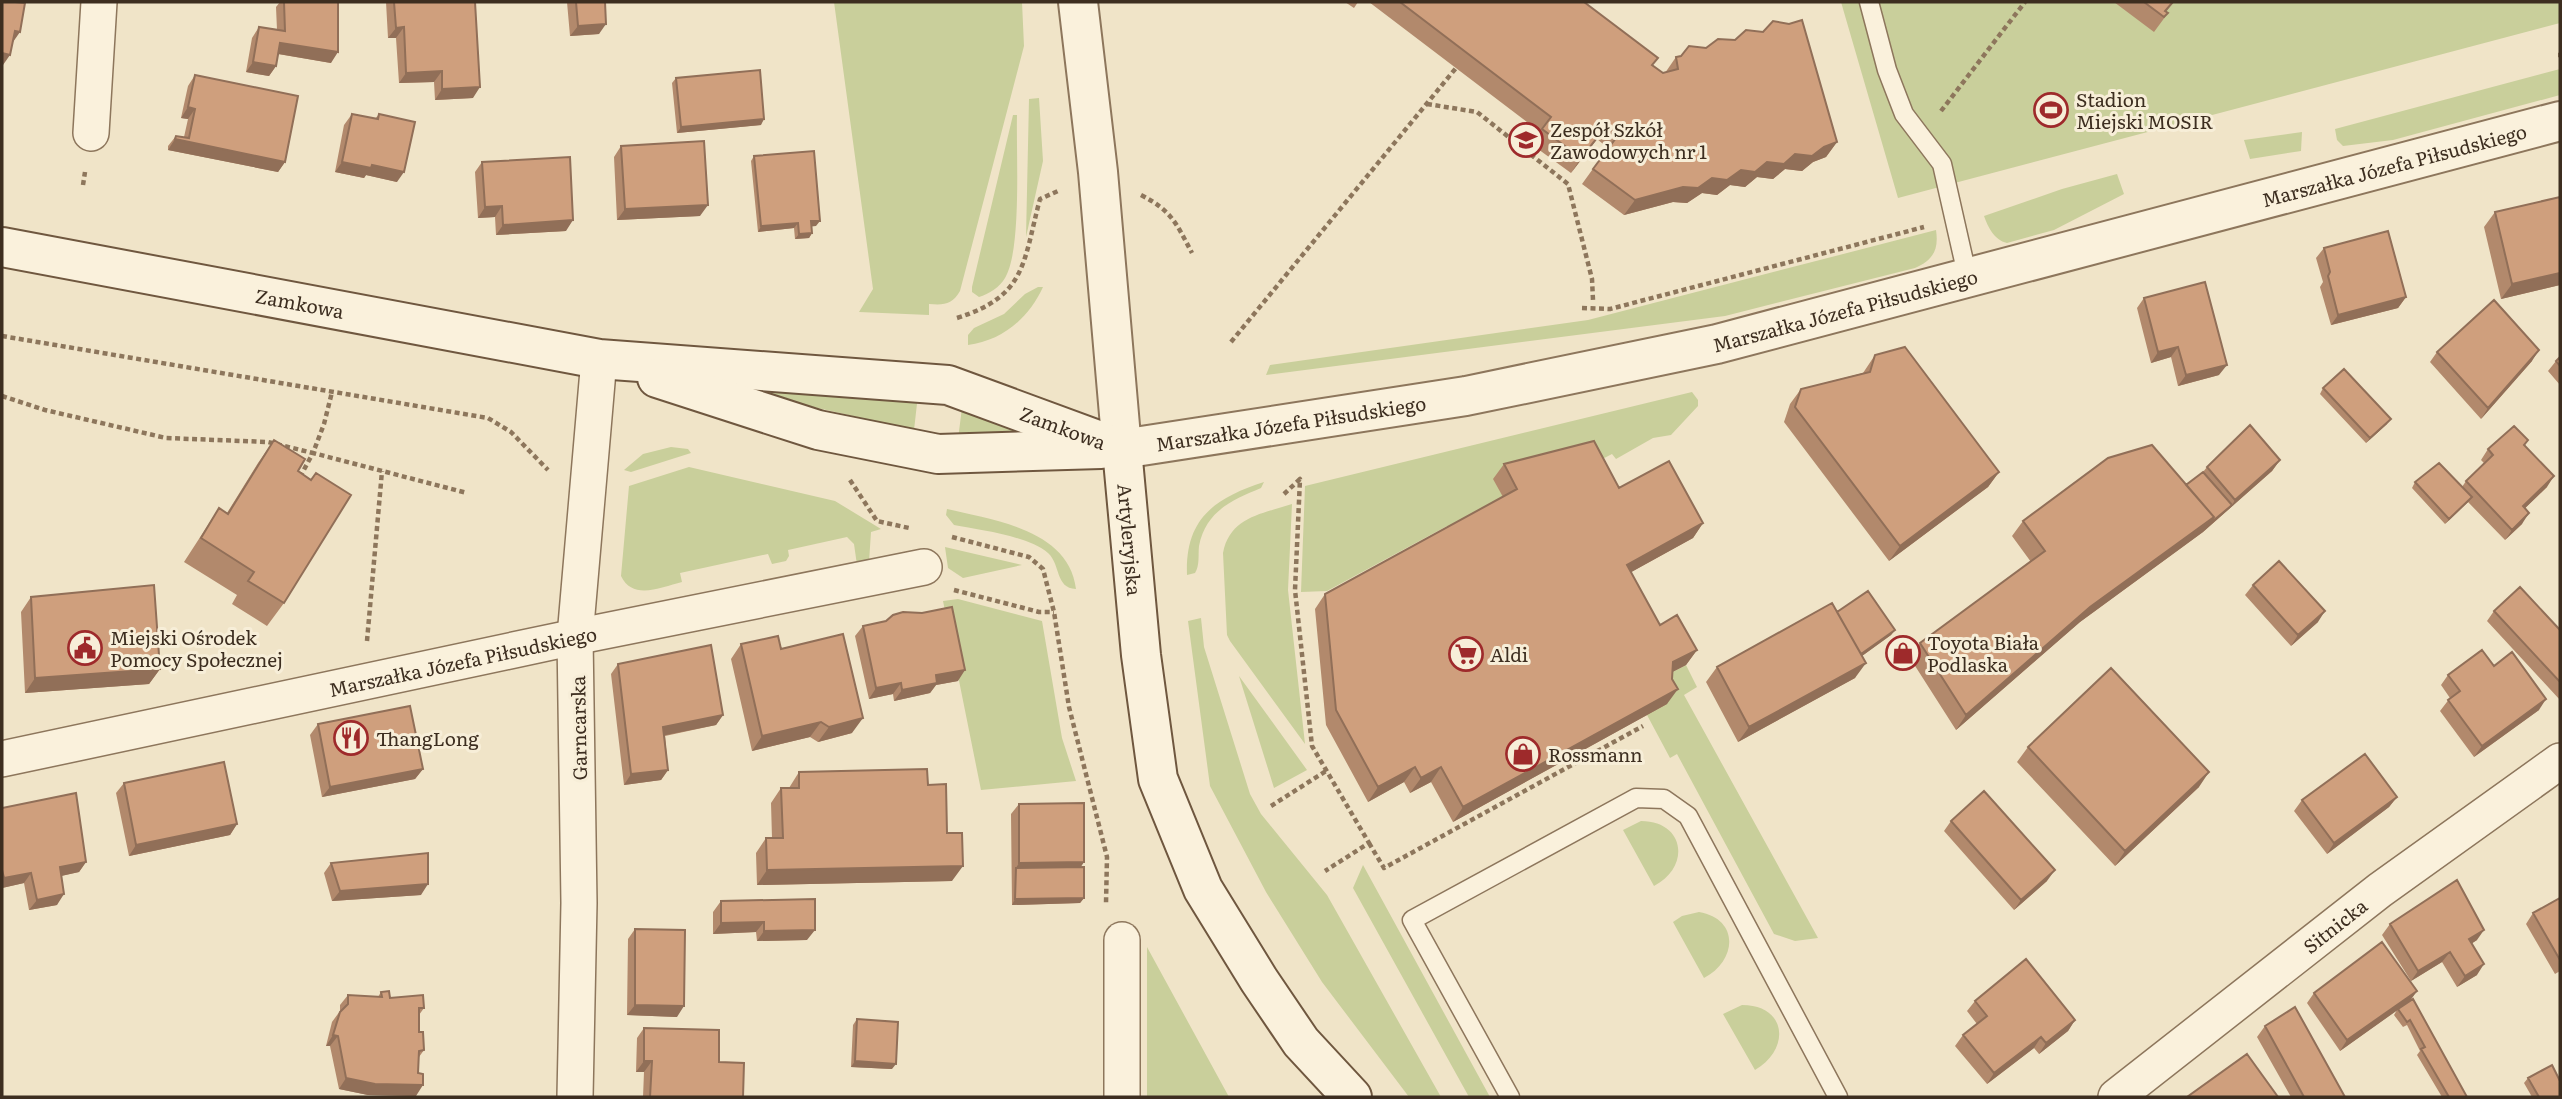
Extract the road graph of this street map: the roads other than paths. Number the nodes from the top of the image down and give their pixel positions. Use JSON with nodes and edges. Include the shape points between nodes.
{"nodes":[{"id":1,"x":99,"y":2,"type":"edge"},
{"id":2,"x":1077,"y":2,"type":"edge"},
{"id":3,"x":1869,"y":2,"type":"edge"},
{"id":4,"x":2560,"y":121,"type":"edge"},
{"id":5,"x":91,"y":133,"type":"dead end"},
{"id":6,"x":2,"y":247,"type":"edge"},
{"id":7,"x":1968,"y":279,"type":"junction"},
{"id":8,"x":598,"y":359,"type":"junction"},
{"id":9,"x":1122,"y":449,"type":"junction"},
{"id":10,"x":924,"y":567,"type":"dead end"},
{"id":11,"x":575,"y":637,"type":"junction"},
{"id":12,"x":2,"y":759,"type":"edge"},
{"id":13,"x":2560,"y":761,"type":"edge"},
{"id":14,"x":1122,"y":940,"type":"road end"},
{"id":15,"x":1301,"y":1042,"type":"junction"},
{"id":16,"x":575,"y":1097,"type":"edge"},
{"id":17,"x":1122,"y":1097,"type":"edge"},
{"id":18,"x":1319,"y":1097,"type":"edge"},
{"id":19,"x":1352,"y":1097,"type":"edge"},
{"id":20,"x":1510,"y":1097,"type":"edge"},
{"id":21,"x":1838,"y":1097,"type":"edge"},
{"id":22,"x":2116,"y":1097,"type":"edge"}],
"edges":[{"from":1,"to":5,"type":"street"},
{"from":2,"to":9,"type":"main road","name":"Artyleryjska","via":[[1098,172]]},
{"from":3,"to":7,"type":"lane","via":[[1904,114],[1942,164]]},
{"from":4,"to":7,"type":"main road","name":"Marszałka Józefa Piłsudskiego"},
{"from":6,"to":8,"type":"main road","name":"Zamkowa"},
{"from":7,"to":9,"type":"main road","name":"Marszałka Józefa Piłsudskiego","via":[[1601,369],[1466,396]]},
{"from":8,"to":9,"type":"main road","name":"Zamkowa","via":[[948,385]]},
{"from":8,"to":9,"type":"main road","name":"Zamkowa","via":[[818,430],[938,454]]},
{"from":8,"to":11,"type":"street","name":"Garncarska"},
{"from":9,"to":15,"type":"main road","name":"Artyleryjska","via":[[1158,779],[1203,889]]},
{"from":10,"to":11,"type":"street","name":"Marszałka Józefa Piłsudskiego"},
{"from":11,"to":12,"type":"street","name":"Marszałka Józefa Piłsudskiego"},
{"from":11,"to":16,"type":"street","name":"Garncarska","via":[[579,903]]},
{"from":13,"to":22,"type":"street","name":"Sitnicka","via":[[2380,890]]},
{"from":14,"to":17,"type":"street"},
{"from":15,"to":18,"type":"main road","name":"Artyleryjska"},
{"from":15,"to":19,"type":"main road","name":"Artyleryjska"},
{"from":20,"to":21,"type":"lane","via":[[1412,920],[1636,798],[1664,799],[1688,816]]}]}
